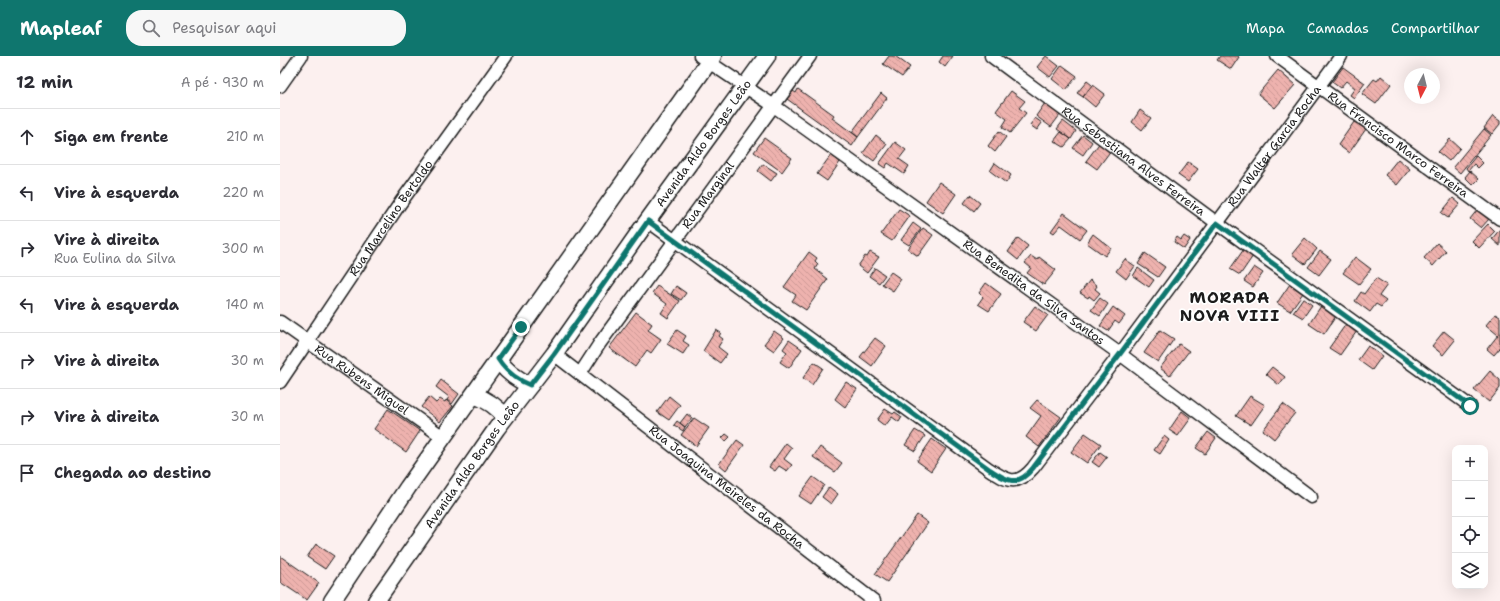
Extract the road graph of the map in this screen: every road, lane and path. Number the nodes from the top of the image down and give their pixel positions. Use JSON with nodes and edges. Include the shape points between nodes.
{"nodes":[{"id":1,"x":301,"y":56,"type":"edge"},
{"id":2,"x":506,"y":56,"type":"edge"},
{"id":3,"x":767,"y":56,"type":"edge"},
{"id":4,"x":810,"y":56,"type":"edge"},
{"id":5,"x":991,"y":56,"type":"edge"},
{"id":6,"x":1277,"y":56,"type":"edge"},
{"id":7,"x":1341,"y":56,"type":"edge"},
{"id":8,"x":707,"y":58,"type":"edge"},
{"id":9,"x":280,"y":86,"type":"edge"},
{"id":10,"x":745,"y":87,"type":"junction"},
{"id":11,"x":1318,"y":87,"type":"junction"},
{"id":12,"x":774,"y":106,"type":"junction"},
{"id":13,"x":1500,"y":219,"type":"edge"},
{"id":14,"x":648,"y":221,"type":"junction"},
{"id":15,"x":1217,"y":223,"type":"junction"},
{"id":16,"x":675,"y":240,"type":"junction"},
{"id":17,"x":280,"y":322,"type":"edge"},
{"id":18,"x":308,"y":341,"type":"junction"},
{"id":19,"x":554,"y":354,"type":"junction"},
{"id":20,"x":1120,"y":354,"type":"junction"},
{"id":21,"x":498,"y":359,"type":"junction"},
{"id":22,"x":580,"y":374,"type":"junction"},
{"id":23,"x":280,"y":382,"type":"edge"},
{"id":24,"x":530,"y":385,"type":"junction"},
{"id":25,"x":474,"y":395,"type":"junction"},
{"id":26,"x":1470,"y":406,"type":"dead end"},
{"id":27,"x":505,"y":417,"type":"junction"},
{"id":28,"x":443,"y":437,"type":"junction"},
{"id":29,"x":1311,"y":497,"type":"dead end"},
{"id":30,"x":332,"y":601,"type":"edge"},
{"id":31,"x":376,"y":601,"type":"edge"},
{"id":32,"x":874,"y":601,"type":"edge"}],
"edges":[{"from":1,"to":9,"type":"street"},
{"from":2,"to":18,"type":"street","name":"Rua Marcelino Bertoldo","via":[[401,202]]},
{"from":3,"to":10,"type":"street","name":"Avenida Aldo Borges Leão"},
{"from":4,"to":12,"type":"street","name":"Rua Marginal"},
{"from":5,"to":15,"type":"street","name":"Rua Sebastiana Alves Ferreira"},
{"from":6,"to":11,"type":"street","name":"Rua Francisco Marco Ferreira"},
{"from":7,"to":11,"type":"street","name":"Rua Walter Garcia Rocha"},
{"from":8,"to":10,"type":"street","name":"Rua Benedita da Silva Santos"},
{"from":8,"to":21,"type":"street"},
{"from":10,"to":12,"type":"street","name":"Rua Benedita da Silva Santos"},
{"from":10,"to":14,"type":"street","name":"Avenida Aldo Borges Leão"},
{"from":11,"to":13,"type":"street","name":"Rua Francisco Marco Ferreira"},
{"from":11,"to":15,"type":"street","name":"Rua Walter Garcia Rocha"},
{"from":12,"to":16,"type":"street","name":"Rua Marginal"},
{"from":12,"to":20,"type":"street","name":"Rua Benedita da Silva Santos"},
{"from":14,"to":16,"type":"street"},
{"from":14,"to":19,"type":"street","name":"Avenida Aldo Borges Leão"},
{"from":15,"to":20,"type":"street","name":"Rua Walter Garcia Rocha"},
{"from":15,"to":26,"type":"street","name":"Rua Sebastiana Alves Ferreira"},
{"from":16,"to":20,"type":"street","name":"Rua Walter Garcia Rocha","via":[[975,459],[1010,480],[1016,481],[1024,477],[1033,468]]},
{"from":16,"to":22,"type":"street","name":"Rua Marginal"},
{"from":17,"to":18,"type":"street","name":"Rua Rubens Miguel"},
{"from":18,"to":23,"type":"street","name":"Rua Marcelino Bertoldo"},
{"from":18,"to":28,"type":"street","name":"Rua Rubens Miguel"},
{"from":19,"to":22,"type":"street","name":"Rua Joaquina Meireles da Rocha"},
{"from":19,"to":24,"type":"street","name":"Avenida Aldo Borges Leão"},
{"from":20,"to":29,"type":"street","name":"Rua Benedita da Silva Santos"},
{"from":21,"to":24,"type":"street","via":[[507,372]]},
{"from":21,"to":25,"type":"street"},
{"from":22,"to":32,"type":"street","name":"Rua Joaquina Meireles da Rocha"},
{"from":24,"to":27,"type":"street","name":"Avenida Aldo Borges Leão"},
{"from":25,"to":27,"type":"street","via":[[494,405]]},
{"from":25,"to":28,"type":"street"},
{"from":27,"to":31,"type":"street","name":"Avenida Aldo Borges Leão"},
{"from":28,"to":30,"type":"street"}]}
